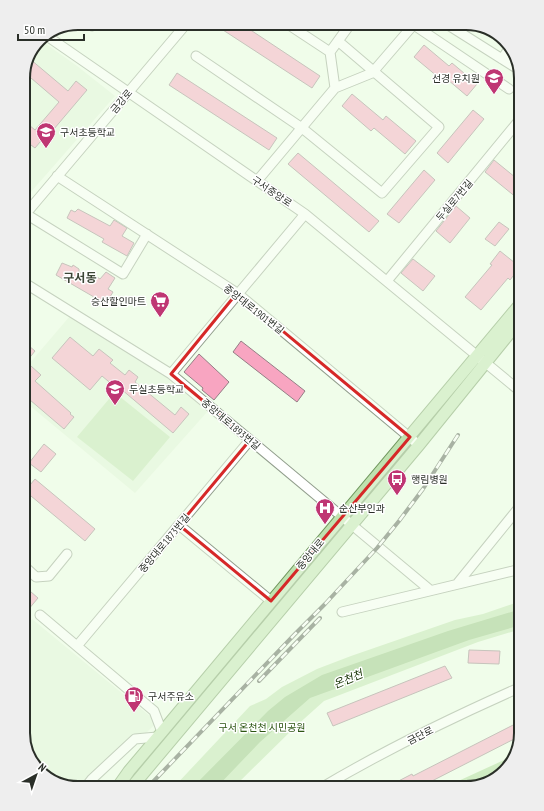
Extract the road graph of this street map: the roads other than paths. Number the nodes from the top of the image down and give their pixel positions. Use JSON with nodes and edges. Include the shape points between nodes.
{"nodes":[{"id":1,"x":181,"y":30,"type":"edge"},
{"id":2,"x":297,"y":30,"type":"edge"},
{"id":3,"x":347,"y":30,"type":"edge"},
{"id":4,"x":409,"y":30,"type":"edge"},
{"id":5,"x":423,"y":30,"type":"edge"},
{"id":6,"x":457,"y":31,"type":"edge"},
{"id":7,"x":51,"y":39,"type":"edge"},
{"id":8,"x":338,"y":41,"type":"junction"},
{"id":9,"x":330,"y":52,"type":"junction"},
{"id":10,"x":506,"y":52,"type":"edge"},
{"id":11,"x":196,"y":56,"type":"dead end"},
{"id":12,"x":502,"y":58,"type":"junction"},
{"id":13,"x":512,"y":65,"type":"edge"},
{"id":14,"x":374,"y":71,"type":"junction"},
{"id":15,"x":335,"y":88,"type":"junction"},
{"id":16,"x":509,"y":89,"type":"dead end"},
{"id":17,"x":128,"y":92,"type":"junction"},
{"id":18,"x":514,"y":127,"type":"edge"},
{"id":19,"x":302,"y":128,"type":"junction"},
{"id":20,"x":57,"y":176,"type":"junction"},
{"id":21,"x":257,"y":181,"type":"junction"},
{"id":22,"x":30,"y":208,"type":"edge"},
{"id":23,"x":304,"y":214,"type":"junction"},
{"id":24,"x":30,"y":219,"type":"edge"},
{"id":25,"x":147,"y":234,"type":"junction"},
{"id":26,"x":387,"y":281,"type":"junction"},
{"id":27,"x":30,"y":286,"type":"edge"},
{"id":28,"x":237,"y":293,"type":"junction"},
{"id":29,"x":514,"y":313,"type":"edge"},
{"id":30,"x":514,"y":326,"type":"edge"},
{"id":31,"x":482,"y":359,"type":"junction"},
{"id":32,"x":171,"y":374,"type":"junction"},
{"id":33,"x":514,"y":386,"type":"edge"},
{"id":34,"x":410,"y":437,"type":"junction"},
{"id":35,"x":250,"y":440,"type":"junction"},
{"id":36,"x":419,"y":445,"type":"junction"},
{"id":37,"x":514,"y":514,"type":"edge"},
{"id":38,"x":342,"y":516,"type":"junction"},
{"id":39,"x":352,"y":524,"type":"junction"},
{"id":40,"x":180,"y":525,"type":"junction"},
{"id":41,"x":67,"y":554,"type":"dead end"},
{"id":42,"x":30,"y":571,"type":"edge"},
{"id":43,"x":514,"y":571,"type":"edge"},
{"id":44,"x":457,"y":584,"type":"junction"},
{"id":45,"x":430,"y":590,"type":"junction"},
{"id":46,"x":271,"y":601,"type":"junction"},
{"id":47,"x":342,"y":612,"type":"dead end"},
{"id":48,"x":40,"y":614,"type":"dead end"},
{"id":49,"x":77,"y":646,"type":"junction"},
{"id":50,"x":514,"y":690,"type":"edge"},
{"id":51,"x":159,"y":734,"type":"junction"},
{"id":52,"x":90,"y":781,"type":"edge"},
{"id":53,"x":122,"y":781,"type":"edge"},
{"id":54,"x":137,"y":781,"type":"edge"},
{"id":55,"x":333,"y":781,"type":"edge"}],
"edges":[{"from":1,"to":17,"type":"street","name":"금강로"},
{"from":2,"to":9,"type":"street"},
{"from":3,"to":8,"type":"street"},
{"from":4,"to":14,"type":"street"},
{"from":5,"to":16,"type":"street"},
{"from":6,"to":12,"type":"street"},
{"from":7,"to":17,"type":"street","name":"구서중앙로"},
{"from":8,"to":9,"type":"street"},
{"from":8,"to":14,"type":"street"},
{"from":9,"to":15,"type":"street"},
{"from":10,"to":12,"type":"street"},
{"from":11,"to":19,"type":"street"},
{"from":12,"to":13,"type":"street"},
{"from":14,"to":15,"type":"street"},
{"from":14,"to":19,"type":"street","via":[[439,127],[382,193]]},
{"from":15,"to":19,"type":"street"},
{"from":17,"to":20,"type":"street","name":"금강로"},
{"from":17,"to":21,"type":"street","name":"구서중앙로"},
{"from":18,"to":26,"type":"street","name":"두실로7번길"},
{"from":19,"to":21,"type":"street"},
{"from":20,"to":22,"type":"street","name":"금강로"},
{"from":20,"to":25,"type":"street","name":"중앙대로1901번길"},
{"from":21,"to":23,"type":"street","name":"구서중앙로"},
{"from":23,"to":26,"type":"street","name":"구서중앙로"},
{"from":23,"to":28,"type":"street"},
{"from":24,"to":25,"type":"street","via":[[123,274]]},
{"from":25,"to":28,"type":"street","name":"중앙대로1901번길"},
{"from":26,"to":31,"type":"street","name":"구서중앙로"},
{"from":27,"to":32,"type":"street","name":"중앙대로1893번길"},
{"from":28,"to":32,"type":"street"},
{"from":28,"to":34,"type":"street","name":"중앙대로1901번길"},
{"from":29,"to":31,"type":"main road","name":"중앙대로"},
{"from":30,"to":31,"type":"main road","name":"중앙대로"},
{"from":31,"to":33,"type":"street","name":"구서중앙로"},
{"from":31,"to":34,"type":"main road","name":"중앙대로"},
{"from":31,"to":36,"type":"main road","name":"중앙대로"},
{"from":32,"to":35,"type":"street","name":"중앙대로1893번길"},
{"from":34,"to":36,"type":"street","name":"중앙대로1901번길"},
{"from":34,"to":38,"type":"main road","name":"중앙대로"},
{"from":35,"to":38,"type":"street","name":"중앙대로1893번길"},
{"from":35,"to":40,"type":"street","name":"중앙대로1873번길"},
{"from":36,"to":39,"type":"main road","name":"중앙대로"},
{"from":37,"to":44,"type":"street"},
{"from":38,"to":39,"type":"street","name":"중앙대로1893번길"},
{"from":38,"to":46,"type":"main road","name":"중앙대로"},
{"from":39,"to":45,"type":"street","name":"중앙대로1893번길"},
{"from":39,"to":54,"type":"main road","name":"중앙대로"},
{"from":40,"to":46,"type":"street"},
{"from":40,"to":49,"type":"street","name":"중앙대로1873번길"},
{"from":41,"to":42,"type":"street","via":[[49,576],[36,577]]},
{"from":43,"to":44,"type":"street"},
{"from":44,"to":45,"type":"street"},
{"from":45,"to":47,"type":"street"},
{"from":46,"to":51,"type":"main road","name":"중앙대로"},
{"from":48,"to":49,"type":"street"},
{"from":49,"to":51,"type":"street","via":[[154,711]]},
{"from":50,"to":55,"type":"street","name":"금단로","via":[[483,703]]},
{"from":51,"to":52,"type":"street","via":[[134,739]]},
{"from":51,"to":53,"type":"main road","name":"중앙대로"}]}
